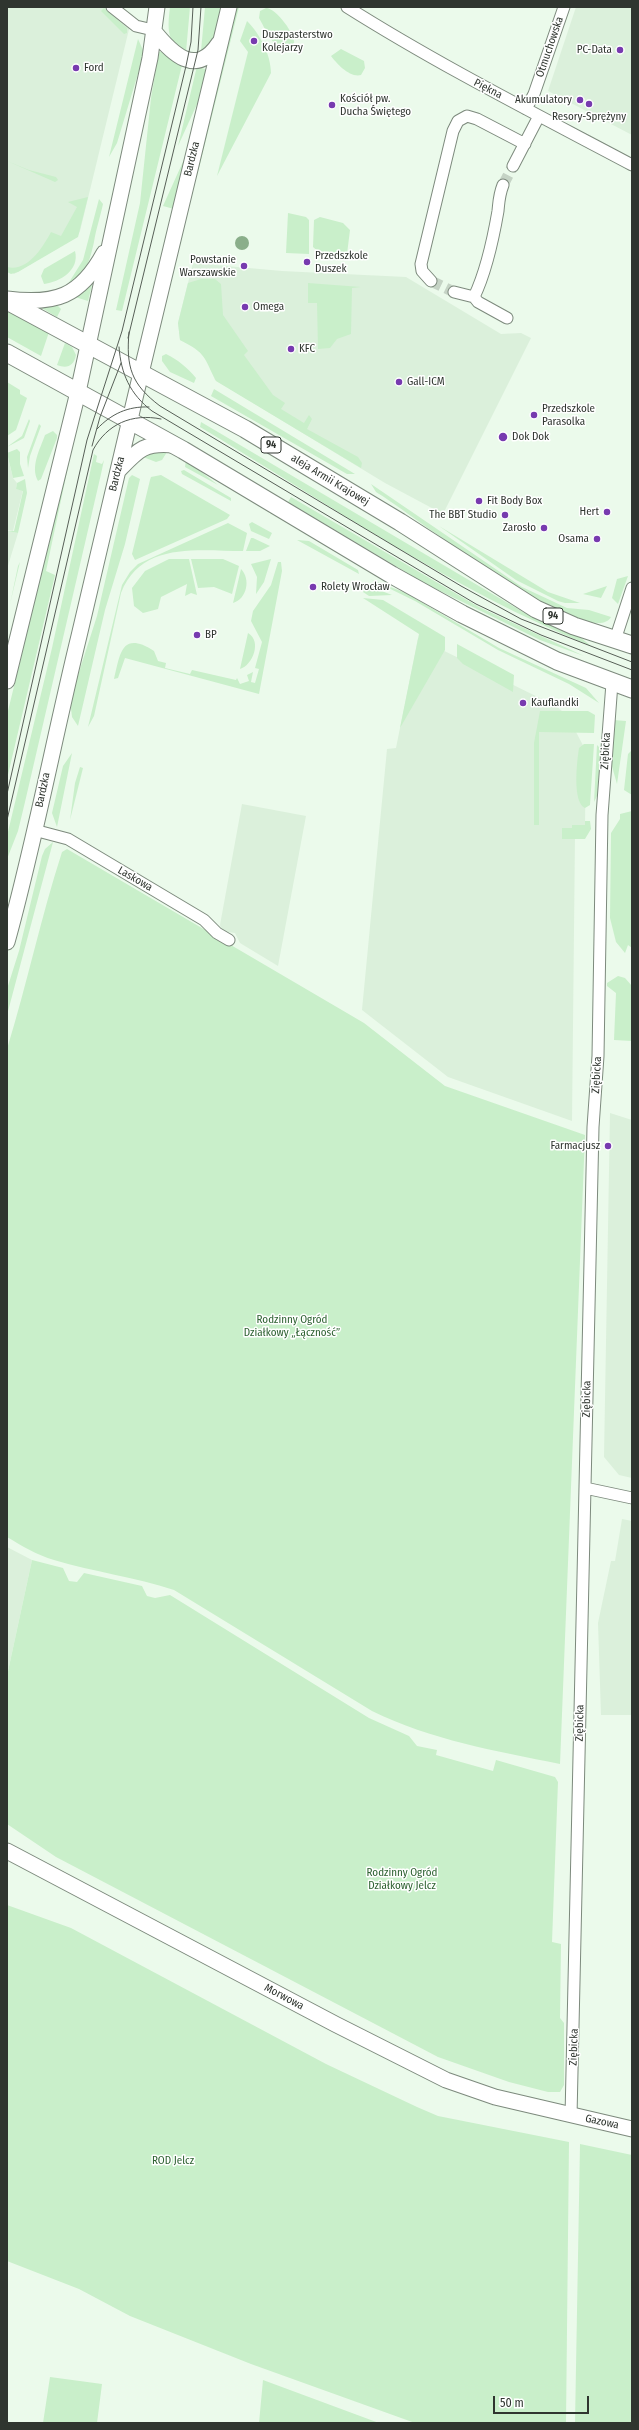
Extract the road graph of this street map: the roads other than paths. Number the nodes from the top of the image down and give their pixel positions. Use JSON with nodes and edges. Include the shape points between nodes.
{"nodes":[{"id":1,"x":112,"y":7,"type":"edge"},
{"id":2,"x":157,"y":7,"type":"edge"},
{"id":3,"x":229,"y":7,"type":"edge"},
{"id":4,"x":347,"y":7,"type":"edge"},
{"id":5,"x":564,"y":7,"type":"edge"},
{"id":6,"x":153,"y":30,"type":"junction"},
{"id":7,"x":220,"y":41,"type":"junction"},
{"id":8,"x":526,"y":109,"type":"junction"},
{"id":9,"x":539,"y":116,"type":"junction"},
{"id":10,"x":525,"y":144,"type":"junction"},
{"id":11,"x":632,"y":165,"type":"edge"},
{"id":12,"x":513,"y":166,"type":"tunnel mouth"},
{"id":13,"x":504,"y":185,"type":"tunnel mouth"},
{"id":14,"x":110,"y":242,"type":"junction"},
{"id":15,"x":431,"y":281,"type":"tunnel mouth"},
{"id":16,"x":454,"y":292,"type":"tunnel mouth"},
{"id":17,"x":474,"y":297,"type":"junction"},
{"id":18,"x":7,"y":300,"type":"edge"},
{"id":19,"x":507,"y":318,"type":"dead end"},
{"id":20,"x":88,"y":345,"type":"junction"},
{"id":21,"x":7,"y":353,"type":"edge"},
{"id":22,"x":140,"y":374,"type":"junction"},
{"id":23,"x":78,"y":392,"type":"junction"},
{"id":24,"x":129,"y":420,"type":"junction"},
{"id":25,"x":175,"y":445,"type":"junction"},
{"id":26,"x":118,"y":472,"type":"junction"},
{"id":27,"x":632,"y":588,"type":"edge"},
{"id":28,"x":615,"y":640,"type":"junction"},
{"id":29,"x":632,"y":645,"type":"edge"},
{"id":30,"x":7,"y":681,"type":"edge"},
{"id":31,"x":612,"y":683,"type":"junction"},
{"id":32,"x":632,"y":689,"type":"edge"},
{"id":33,"x":34,"y":830,"type":"junction"},
{"id":34,"x":229,"y":940,"type":"dead end"},
{"id":35,"x":7,"y":942,"type":"edge"},
{"id":36,"x":585,"y":1488,"type":"junction"},
{"id":37,"x":632,"y":1498,"type":"edge"},
{"id":38,"x":7,"y":1851,"type":"edge"},
{"id":39,"x":571,"y":2116,"type":"junction"},
{"id":40,"x":632,"y":2129,"type":"edge"}],
"edges":[{"from":1,"to":6,"type":"street","via":[[136,26]]},
{"from":2,"to":6,"type":"street"},
{"from":3,"to":7,"type":"street","name":"Bardzka"},
{"from":4,"to":8,"type":"street","name":"Piękna","via":[[405,44]]},
{"from":5,"to":8,"type":"street","name":"Otmuchowska","via":[[534,94]]},
{"from":6,"to":7,"type":"street","via":[[170,51],[187,60],[199,60],[211,54]]},
{"from":6,"to":14,"type":"street","via":[[150,58]]},
{"from":7,"to":22,"type":"street","name":"Bardzka"},
{"from":8,"to":9,"type":"street","name":"Piękna"},
{"from":9,"to":10,"type":"street"},
{"from":9,"to":11,"type":"street","name":"Piękna"},
{"from":10,"to":12,"type":"street"},
{"from":10,"to":15,"type":"street","via":[[477,119],[467,116],[458,121],[453,131],[421,264],[422,271]]},
{"from":13,"to":17,"type":"street","via":[[498,197],[498,210],[480,283]]},
{"from":14,"to":18,"type":"street","via":[[88,277],[71,292],[45,301]]},
{"from":14,"to":20,"type":"street"},
{"from":16,"to":17,"type":"street"},
{"from":17,"to":19,"type":"street","via":[[478,302]]},
{"from":18,"to":20,"type":"main road","name":"aleja Armii Krajowej","number":"94"},
{"from":20,"to":22,"type":"main road","name":"aleja Armii Krajowej","number":"94"},
{"from":20,"to":23,"type":"street"},
{"from":21,"to":23,"type":"main road"},
{"from":22,"to":24,"type":"street","name":"Bardzka"},
{"from":22,"to":28,"type":"main road","name":"aleja Armii Krajowej","number":"94","via":[[267,443],[400,522],[536,609]]},
{"from":23,"to":24,"type":"main road"},
{"from":23,"to":30,"type":"street"},
{"from":24,"to":25,"type":"main road"},
{"from":24,"to":26,"type":"street","name":"Bardzka"},
{"from":25,"to":26,"type":"street","via":[[152,444],[140,449]]},
{"from":25,"to":31,"type":"main road","via":[[392,575],[456,610],[557,660]]},
{"from":26,"to":33,"type":"street","name":"Bardzka"},
{"from":27,"to":28,"type":"street"},
{"from":28,"to":29,"type":"main road","name":"aleja Armii Krajowej","number":"94"},
{"from":31,"to":32,"type":"main road"},
{"from":31,"to":36,"type":"street","name":"Ziębicka","via":[[602,815],[598,1056],[593,1127]]},
{"from":33,"to":34,"type":"street","name":"Laskowa","via":[[68,839],[204,920],[217,933]]},
{"from":33,"to":35,"type":"street","name":"Bardzka","via":[[23,885]]},
{"from":36,"to":37,"type":"street"},
{"from":36,"to":39,"type":"street","name":"Ziębicka"},
{"from":38,"to":39,"type":"street","name":"Morwowa","via":[[446,2080],[495,2097]]},
{"from":39,"to":40,"type":"street","name":"Gazowa"}]}
